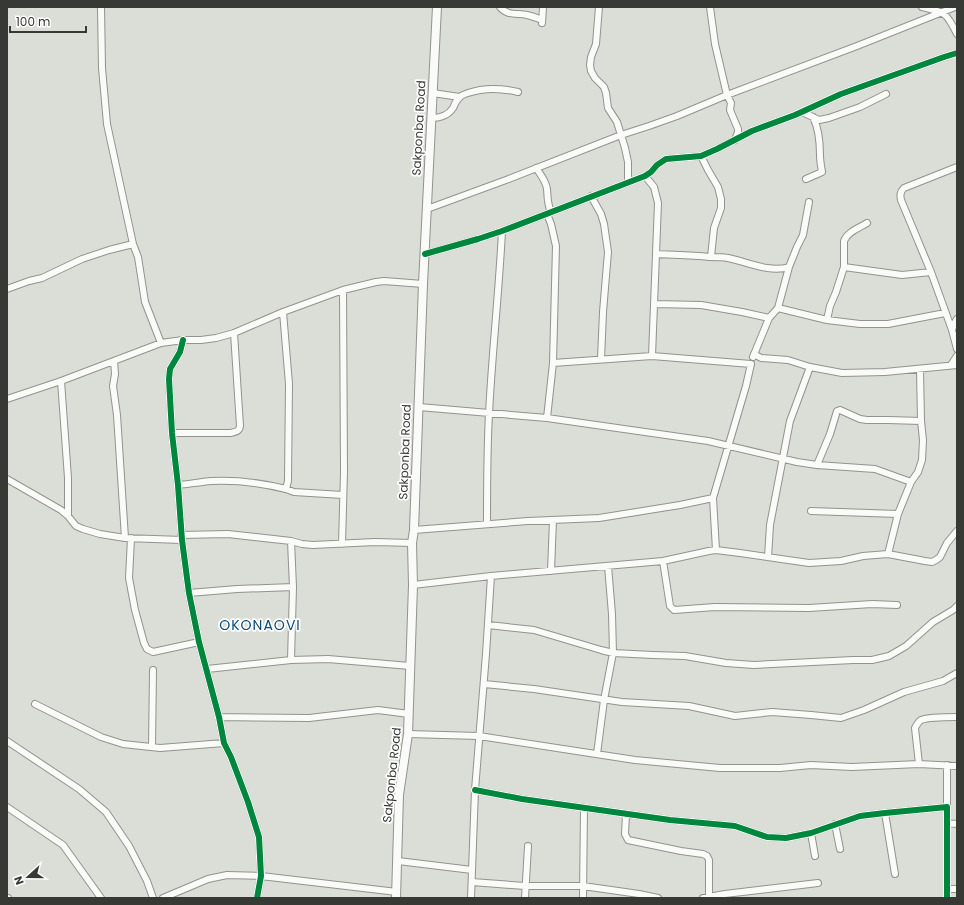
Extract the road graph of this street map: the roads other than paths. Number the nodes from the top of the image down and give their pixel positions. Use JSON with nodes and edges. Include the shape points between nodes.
{"nodes":[{"id":1,"x":101,"y":7,"type":"edge"},
{"id":2,"x":437,"y":7,"type":"edge"},
{"id":3,"x":500,"y":7,"type":"edge"},
{"id":4,"x":543,"y":7,"type":"edge"},
{"id":5,"x":599,"y":7,"type":"edge"},
{"id":6,"x":710,"y":7,"type":"edge"},
{"id":7,"x":922,"y":7,"type":"edge"},
{"id":8,"x":954,"y":7,"type":"edge"},
{"id":9,"x":941,"y":12,"type":"junction"},
{"id":10,"x":957,"y":34,"type":"edge"},
{"id":11,"x":957,"y":53,"type":"edge"},
{"id":12,"x":518,"y":92,"type":"dead end"},
{"id":13,"x":433,"y":93,"type":"junction"},
{"id":14,"x":886,"y":94,"type":"dead end"},
{"id":15,"x":727,"y":95,"type":"junction"},
{"id":16,"x":460,"y":97,"type":"junction"},
{"id":17,"x":802,"y":112,"type":"junction"},
{"id":18,"x":813,"y":117,"type":"junction"},
{"id":19,"x":431,"y":118,"type":"junction"},
{"id":20,"x":621,"y":135,"type":"junction"},
{"id":21,"x":735,"y":140,"type":"junction"},
{"id":22,"x":701,"y":156,"type":"junction"},
{"id":23,"x":957,"y":167,"type":"edge"},
{"id":24,"x":536,"y":168,"type":"junction"},
{"id":25,"x":645,"y":176,"type":"junction"},
{"id":26,"x":806,"y":179,"type":"dead end"},
{"id":27,"x":628,"y":182,"type":"junction"},
{"id":28,"x":591,"y":196,"type":"junction"},
{"id":29,"x":809,"y":202,"type":"dead end"},
{"id":30,"x":427,"y":209,"type":"junction"},
{"id":31,"x":549,"y":213,"type":"junction"},
{"id":32,"x":867,"y":223,"type":"dead end"},
{"id":33,"x":502,"y":231,"type":"junction"},
{"id":34,"x":133,"y":244,"type":"junction"},
{"id":35,"x":425,"y":254,"type":"junction"},
{"id":36,"x":656,"y":254,"type":"junction"},
{"id":37,"x":711,"y":257,"type":"junction"},
{"id":38,"x":789,"y":267,"type":"junction"},
{"id":39,"x":844,"y":267,"type":"junction"},
{"id":40,"x":930,"y":272,"type":"junction"},
{"id":41,"x":423,"y":284,"type":"junction"},
{"id":42,"x":7,"y":289,"type":"edge"},
{"id":43,"x":343,"y":290,"type":"junction"},
{"id":44,"x":655,"y":304,"type":"junction"},
{"id":45,"x":778,"y":308,"type":"junction"},
{"id":46,"x":283,"y":312,"type":"junction"},
{"id":47,"x":945,"y":313,"type":"junction"},
{"id":48,"x":769,"y":318,"type":"junction"},
{"id":49,"x":957,"y":319,"type":"edge"},
{"id":50,"x":827,"y":320,"type":"junction"},
{"id":51,"x":952,"y":330,"type":"junction"},
{"id":52,"x":234,"y":333,"type":"junction"},
{"id":53,"x":183,"y":340,"type":"junction"},
{"id":54,"x":161,"y":343,"type":"junction"},
{"id":55,"x":957,"y":349,"type":"edge"},
{"id":56,"x":754,"y":354,"type":"junction"},
{"id":57,"x":652,"y":356,"type":"junction"},
{"id":58,"x":957,"y":356,"type":"edge"},
{"id":59,"x":601,"y":359,"type":"junction"},
{"id":60,"x":114,"y":361,"type":"junction"},
{"id":61,"x":553,"y":363,"type":"junction"},
{"id":62,"x":751,"y":364,"type":"junction"},
{"id":63,"x":954,"y":365,"type":"edge"},
{"id":64,"x":810,"y":367,"type":"junction"},
{"id":65,"x":920,"y":369,"type":"junction"},
{"id":66,"x":61,"y":381,"type":"junction"},
{"id":67,"x":7,"y":399,"type":"edge"},
{"id":68,"x":419,"y":407,"type":"junction"},
{"id":69,"x":489,"y":413,"type":"junction"},
{"id":70,"x":546,"y":418,"type":"junction"},
{"id":71,"x":921,"y":421,"type":"junction"},
{"id":72,"x":172,"y":433,"type":"junction"},
{"id":73,"x":729,"y":446,"type":"junction"},
{"id":74,"x":782,"y":459,"type":"junction"},
{"id":75,"x":817,"y":465,"type":"junction"},
{"id":76,"x":7,"y":479,"type":"edge"},
{"id":77,"x":911,"y":482,"type":"junction"},
{"id":78,"x":178,"y":485,"type":"junction"},
{"id":79,"x":286,"y":489,"type":"junction"},
{"id":80,"x":343,"y":495,"type":"junction"},
{"id":81,"x":713,"y":498,"type":"junction"},
{"id":82,"x":811,"y":511,"type":"dead end"},
{"id":83,"x":898,"y":514,"type":"junction"},
{"id":84,"x":68,"y":516,"type":"junction"},
{"id":85,"x":553,"y":520,"type":"junction"},
{"id":86,"x":487,"y":524,"type":"junction"},
{"id":87,"x":414,"y":530,"type":"junction"},
{"id":88,"x":957,"y":531,"type":"edge"},
{"id":89,"x":181,"y":537,"type":"junction"},
{"id":90,"x":128,"y":538,"type":"junction"},
{"id":91,"x":291,"y":541,"type":"junction"},
{"id":92,"x":412,"y":543,"type":"junction"},
{"id":93,"x":342,"y":544,"type":"junction"},
{"id":94,"x":716,"y":550,"type":"junction"},
{"id":95,"x":888,"y":554,"type":"junction"},
{"id":96,"x":768,"y":557,"type":"junction"},
{"id":97,"x":663,"y":561,"type":"junction"},
{"id":98,"x":608,"y":566,"type":"junction"},
{"id":99,"x":551,"y":571,"type":"junction"},
{"id":100,"x":491,"y":576,"type":"junction"},
{"id":101,"x":413,"y":585,"type":"junction"},
{"id":102,"x":293,"y":587,"type":"junction"},
{"id":103,"x":189,"y":594,"type":"junction"},
{"id":104,"x":897,"y":605,"type":"dead end"},
{"id":105,"x":957,"y":606,"type":"edge"},
{"id":106,"x":488,"y":625,"type":"junction"},
{"id":107,"x":199,"y":642,"type":"junction"},
{"id":108,"x":613,"y":653,"type":"junction"},
{"id":109,"x":291,"y":660,"type":"junction"},
{"id":110,"x":410,"y":666,"type":"junction"},
{"id":111,"x":207,"y":669,"type":"junction"},
{"id":112,"x":152,"y":670,"type":"dead end"},
{"id":113,"x":957,"y":673,"type":"edge"},
{"id":114,"x":484,"y":684,"type":"junction"},
{"id":115,"x":604,"y":700,"type":"junction"},
{"id":116,"x":35,"y":704,"type":"dead end"},
{"id":117,"x":409,"y":714,"type":"junction"},
{"id":118,"x":219,"y":717,"type":"junction"},
{"id":119,"x":957,"y":717,"type":"edge"},
{"id":120,"x":408,"y":734,"type":"junction"},
{"id":121,"x":479,"y":736,"type":"junction"},
{"id":122,"x":9,"y":743,"type":"edge"},
{"id":123,"x":224,"y":743,"type":"junction"},
{"id":124,"x":152,"y":747,"type":"junction"},
{"id":125,"x":7,"y":750,"type":"edge"},
{"id":126,"x":598,"y":754,"type":"junction"},
{"id":127,"x":919,"y":764,"type":"junction"},
{"id":128,"x":947,"y":765,"type":"junction"},
{"id":129,"x":957,"y":766,"type":"edge"},
{"id":130,"x":475,"y":790,"type":"junction"},
{"id":131,"x":7,"y":807,"type":"edge"},
{"id":132,"x":947,"y":807,"type":"junction"},
{"id":133,"x":584,"y":808,"type":"junction"},
{"id":134,"x":884,"y":813,"type":"junction"},
{"id":135,"x":626,"y":814,"type":"junction"},
{"id":136,"x":947,"y":823,"type":"junction"},
{"id":137,"x":835,"y":824,"type":"junction"},
{"id":138,"x":957,"y":824,"type":"edge"},
{"id":139,"x":811,"y":833,"type":"junction"},
{"id":140,"x":528,"y":846,"type":"dead end"},
{"id":141,"x":840,"y":849,"type":"dead end"},
{"id":142,"x":815,"y":856,"type":"dead end"},
{"id":143,"x":398,"y":861,"type":"junction"},
{"id":144,"x":472,"y":870,"type":"junction"},
{"id":145,"x":895,"y":874,"type":"dead end"},
{"id":146,"x":261,"y":876,"type":"junction"},
{"id":147,"x":472,"y":882,"type":"junction"},
{"id":148,"x":818,"y":883,"type":"dead end"},
{"id":149,"x":525,"y":886,"type":"junction"},
{"id":150,"x":583,"y":886,"type":"junction"},
{"id":151,"x":947,"y":889,"type":"junction"},
{"id":152,"x":957,"y":889,"type":"edge"},
{"id":153,"x":396,"y":895,"type":"edge"},
{"id":154,"x":706,"y":897,"type":"edge"},
{"id":155,"x":101,"y":898,"type":"edge"},
{"id":156,"x":153,"y":898,"type":"edge"},
{"id":157,"x":163,"y":898,"type":"edge"},
{"id":158,"x":257,"y":898,"type":"edge"},
{"id":159,"x":471,"y":898,"type":"edge"},
{"id":160,"x":525,"y":898,"type":"edge"},
{"id":161,"x":583,"y":898,"type":"edge"},
{"id":162,"x":658,"y":898,"type":"edge"},
{"id":163,"x":947,"y":898,"type":"edge"}],
"edges":[{"from":1,"to":34,"type":"street","via":[[102,68],[108,124]]},
{"from":2,"to":13,"type":"main road","name":"Sakponba Road"},
{"from":3,"to":4,"type":"street","via":[[505,12],[525,14],[542,22]]},
{"from":5,"to":20,"type":"street","via":[[591,71],[604,87],[608,108],[617,122]]},
{"from":6,"to":15,"type":"street","via":[[715,44]]},
{"from":7,"to":9,"type":"street"},
{"from":8,"to":9,"type":"street"},
{"from":9,"to":10,"type":"street","via":[[948,18]]},
{"from":9,"to":15,"type":"street"},
{"from":11,"to":17,"type":"street","via":[[841,94]]},
{"from":12,"to":16,"type":"street","via":[[499,88],[482,89]]},
{"from":13,"to":16,"type":"street"},
{"from":13,"to":19,"type":"main road","name":"Sakponba Road"},
{"from":14,"to":18,"type":"street","via":[[829,118],[819,120]]},
{"from":15,"to":20,"type":"street","via":[[670,119]]},
{"from":15,"to":21,"type":"street","via":[[738,129]]},
{"from":16,"to":19,"type":"street","via":[[445,116]]},
{"from":17,"to":18,"type":"street"},
{"from":17,"to":21,"type":"street"},
{"from":18,"to":26,"type":"street","via":[[820,143],[822,172]]},
{"from":19,"to":30,"type":"main road","name":"Sakponba Road"},
{"from":20,"to":24,"type":"street"},
{"from":20,"to":27,"type":"street","via":[[628,162]]},
{"from":21,"to":22,"type":"street"},
{"from":22,"to":25,"type":"street","via":[[666,159]]},
{"from":22,"to":37,"type":"street","via":[[718,187],[721,199]]},
{"from":23,"to":40,"type":"street","via":[[901,191],[901,200]]},
{"from":24,"to":30,"type":"street"},
{"from":24,"to":31,"type":"street","via":[[547,188]]},
{"from":25,"to":27,"type":"street"},
{"from":25,"to":36,"type":"street","via":[[654,188],[658,203]]},
{"from":27,"to":28,"type":"street"},
{"from":28,"to":31,"type":"street"},
{"from":28,"to":59,"type":"street","via":[[601,214],[608,252]]},
{"from":29,"to":38,"type":"street","via":[[803,235]]},
{"from":30,"to":35,"type":"main road","name":"Sakponba Road"},
{"from":31,"to":33,"type":"street"},
{"from":31,"to":61,"type":"street","via":[[556,246]]},
{"from":32,"to":39,"type":"street","via":[[845,237]]},
{"from":33,"to":35,"type":"street"},
{"from":33,"to":69,"type":"street"},
{"from":34,"to":42,"type":"street","via":[[82,259],[42,278]]},
{"from":34,"to":54,"type":"street","via":[[138,257],[145,302]]},
{"from":35,"to":41,"type":"main road","name":"Sakponba Road"},
{"from":36,"to":37,"type":"street"},
{"from":36,"to":44,"type":"street"},
{"from":37,"to":38,"type":"street","via":[[728,258],[777,269]]},
{"from":38,"to":45,"type":"street"},
{"from":39,"to":40,"type":"street","via":[[902,276]]},
{"from":39,"to":50,"type":"street"},
{"from":40,"to":47,"type":"street"},
{"from":41,"to":43,"type":"street","via":[[384,281]]},
{"from":41,"to":68,"type":"main road","name":"Sakponba Road"},
{"from":43,"to":46,"type":"street"},
{"from":43,"to":80,"type":"street"},
{"from":44,"to":48,"type":"street","via":[[701,305]]},
{"from":44,"to":57,"type":"street"},
{"from":45,"to":48,"type":"street"},
{"from":45,"to":50,"type":"street"},
{"from":46,"to":52,"type":"street"},
{"from":46,"to":79,"type":"street","via":[[289,384]]},
{"from":47,"to":50,"type":"street","via":[[888,324]]},
{"from":47,"to":51,"type":"street"},
{"from":48,"to":56,"type":"street"},
{"from":49,"to":51,"type":"street"},
{"from":51,"to":55,"type":"street"},
{"from":52,"to":53,"type":"street","via":[[202,340]]},
{"from":52,"to":72,"type":"street","via":[[240,429],[230,433]]},
{"from":53,"to":54,"type":"street"},
{"from":53,"to":72,"type":"street","via":[[180,352],[170,369]]},
{"from":54,"to":60,"type":"street"},
{"from":56,"to":62,"type":"street"},
{"from":56,"to":64,"type":"street","via":[[760,358],[788,360]]},
{"from":57,"to":59,"type":"street"},
{"from":57,"to":62,"type":"street"},
{"from":58,"to":63,"type":"street"},
{"from":59,"to":61,"type":"street"},
{"from":60,"to":66,"type":"street"},
{"from":60,"to":90,"type":"street","via":[[113,386]]},
{"from":61,"to":70,"type":"street"},
{"from":62,"to":73,"type":"street"},
{"from":63,"to":65,"type":"street"},
{"from":64,"to":65,"type":"street","via":[[842,372]]},
{"from":64,"to":74,"type":"street","via":[[790,421]]},
{"from":65,"to":71,"type":"street"},
{"from":66,"to":67,"type":"street"},
{"from":66,"to":84,"type":"street"},
{"from":68,"to":69,"type":"street"},
{"from":68,"to":87,"type":"main road","name":"Sakponba Road"},
{"from":69,"to":70,"type":"street"},
{"from":69,"to":86,"type":"street"},
{"from":70,"to":73,"type":"street"},
{"from":71,"to":75,"type":"street","via":[[867,420],[838,410]]},
{"from":71,"to":77,"type":"street","via":[[922,460]]},
{"from":72,"to":78,"type":"street"},
{"from":73,"to":74,"type":"street"},
{"from":73,"to":81,"type":"street"},
{"from":74,"to":75,"type":"street"},
{"from":74,"to":96,"type":"street","via":[[770,526]]},
{"from":75,"to":77,"type":"street","via":[[875,469]]},
{"from":76,"to":84,"type":"street"},
{"from":77,"to":83,"type":"street"},
{"from":78,"to":79,"type":"street","via":[[230,481]]},
{"from":78,"to":89,"type":"street"},
{"from":79,"to":80,"type":"street","via":[[294,492]]},
{"from":80,"to":93,"type":"street"},
{"from":81,"to":85,"type":"street","via":[[599,518]]},
{"from":81,"to":94,"type":"street"},
{"from":82,"to":83,"type":"street"},
{"from":83,"to":95,"type":"street"},
{"from":84,"to":90,"type":"street","via":[[76,526],[83,529]]},
{"from":85,"to":86,"type":"street"},
{"from":85,"to":99,"type":"street"},
{"from":86,"to":87,"type":"street"},
{"from":87,"to":92,"type":"main road","name":"Sakponba Road"},
{"from":88,"to":95,"type":"street","via":[[940,556],[932,562]]},
{"from":89,"to":90,"type":"street"},
{"from":89,"to":91,"type":"street","via":[[228,534]]},
{"from":89,"to":103,"type":"street"},
{"from":90,"to":107,"type":"street","via":[[129,578],[135,610],[147,649],[153,652]]},
{"from":91,"to":93,"type":"street","via":[[313,545]]},
{"from":91,"to":102,"type":"street"},
{"from":92,"to":93,"type":"street"},
{"from":92,"to":101,"type":"main road","name":"Sakponba Road"},
{"from":94,"to":96,"type":"street"},
{"from":94,"to":97,"type":"street"},
{"from":95,"to":96,"type":"street","via":[[809,563]]},
{"from":97,"to":98,"type":"street"},
{"from":97,"to":104,"type":"street","via":[[670,606],[674,610],[715,607],[808,608]]},
{"from":98,"to":99,"type":"street"},
{"from":98,"to":108,"type":"street"},
{"from":99,"to":100,"type":"street"},
{"from":100,"to":101,"type":"street"},
{"from":100,"to":106,"type":"street"},
{"from":101,"to":110,"type":"main road","name":"Sakponba Road"},
{"from":102,"to":103,"type":"street"},
{"from":102,"to":109,"type":"street"},
{"from":103,"to":107,"type":"street"},
{"from":105,"to":108,"type":"street","via":[[933,622],[906,646],[889,656],[872,660],[754,664],[726,663],[685,656]]},
{"from":106,"to":108,"type":"street","via":[[534,630]]},
{"from":106,"to":114,"type":"street"},
{"from":107,"to":111,"type":"street"},
{"from":108,"to":115,"type":"street"},
{"from":109,"to":110,"type":"street","via":[[328,659]]},
{"from":109,"to":111,"type":"street"},
{"from":110,"to":117,"type":"main road","name":"Sakponba Road"},
{"from":111,"to":118,"type":"street"},
{"from":112,"to":124,"type":"street"},
{"from":113,"to":115,"type":"street","via":[[943,681],[904,692],[841,718],[772,712],[735,716],[689,706]]},
{"from":114,"to":115,"type":"street"},
{"from":114,"to":121,"type":"street"},
{"from":115,"to":126,"type":"street"},
{"from":116,"to":124,"type":"street","via":[[101,737],[123,744]]},
{"from":117,"to":118,"type":"street","via":[[378,710],[309,718]]},
{"from":117,"to":120,"type":"main road","name":"Sakponba Road"},
{"from":118,"to":123,"type":"street"},
{"from":119,"to":127,"type":"street","via":[[926,719],[917,724],[915,728]]},
{"from":120,"to":121,"type":"street"},
{"from":120,"to":143,"type":"main road","name":"Sakponba Road","via":[[399,795]]},
{"from":121,"to":126,"type":"street"},
{"from":121,"to":130,"type":"street"},
{"from":122,"to":125,"type":"street"},
{"from":122,"to":156,"type":"street","via":[[79,789],[106,812],[129,846]]},
{"from":123,"to":124,"type":"street"},
{"from":123,"to":146,"type":"street","via":[[259,837]]},
{"from":126,"to":127,"type":"street","via":[[720,768]]},
{"from":127,"to":128,"type":"street"},
{"from":128,"to":129,"type":"street"},
{"from":128,"to":132,"type":"street"},
{"from":130,"to":133,"type":"street"},
{"from":130,"to":144,"type":"street"},
{"from":131,"to":155,"type":"street","via":[[63,845]]},
{"from":132,"to":134,"type":"street"},
{"from":132,"to":136,"type":"street"},
{"from":133,"to":135,"type":"street"},
{"from":133,"to":150,"type":"street"},
{"from":134,"to":137,"type":"street","via":[[860,816]]},
{"from":134,"to":145,"type":"street"},
{"from":135,"to":139,"type":"street","via":[[735,826],[767,837],[786,838]]},
{"from":135,"to":154,"type":"street","via":[[625,834],[628,840],[707,856],[710,860]]},
{"from":136,"to":138,"type":"street"},
{"from":136,"to":151,"type":"street"},
{"from":137,"to":139,"type":"street"},
{"from":137,"to":141,"type":"street"},
{"from":139,"to":142,"type":"street"},
{"from":140,"to":149,"type":"street"},
{"from":143,"to":144,"type":"street"},
{"from":143,"to":153,"type":"main road","name":"Sakponba Road"},
{"from":144,"to":147,"type":"street"},
{"from":146,"to":153,"type":"street"},
{"from":146,"to":157,"type":"street","via":[[227,875],[208,879]]},
{"from":146,"to":158,"type":"street"},
{"from":147,"to":149,"type":"street"},
{"from":147,"to":159,"type":"street"},
{"from":148,"to":154,"type":"street"},
{"from":149,"to":150,"type":"street"},
{"from":149,"to":160,"type":"street"},
{"from":150,"to":161,"type":"street"},
{"from":150,"to":162,"type":"street"},
{"from":151,"to":152,"type":"street"},
{"from":151,"to":163,"type":"street"}]}
